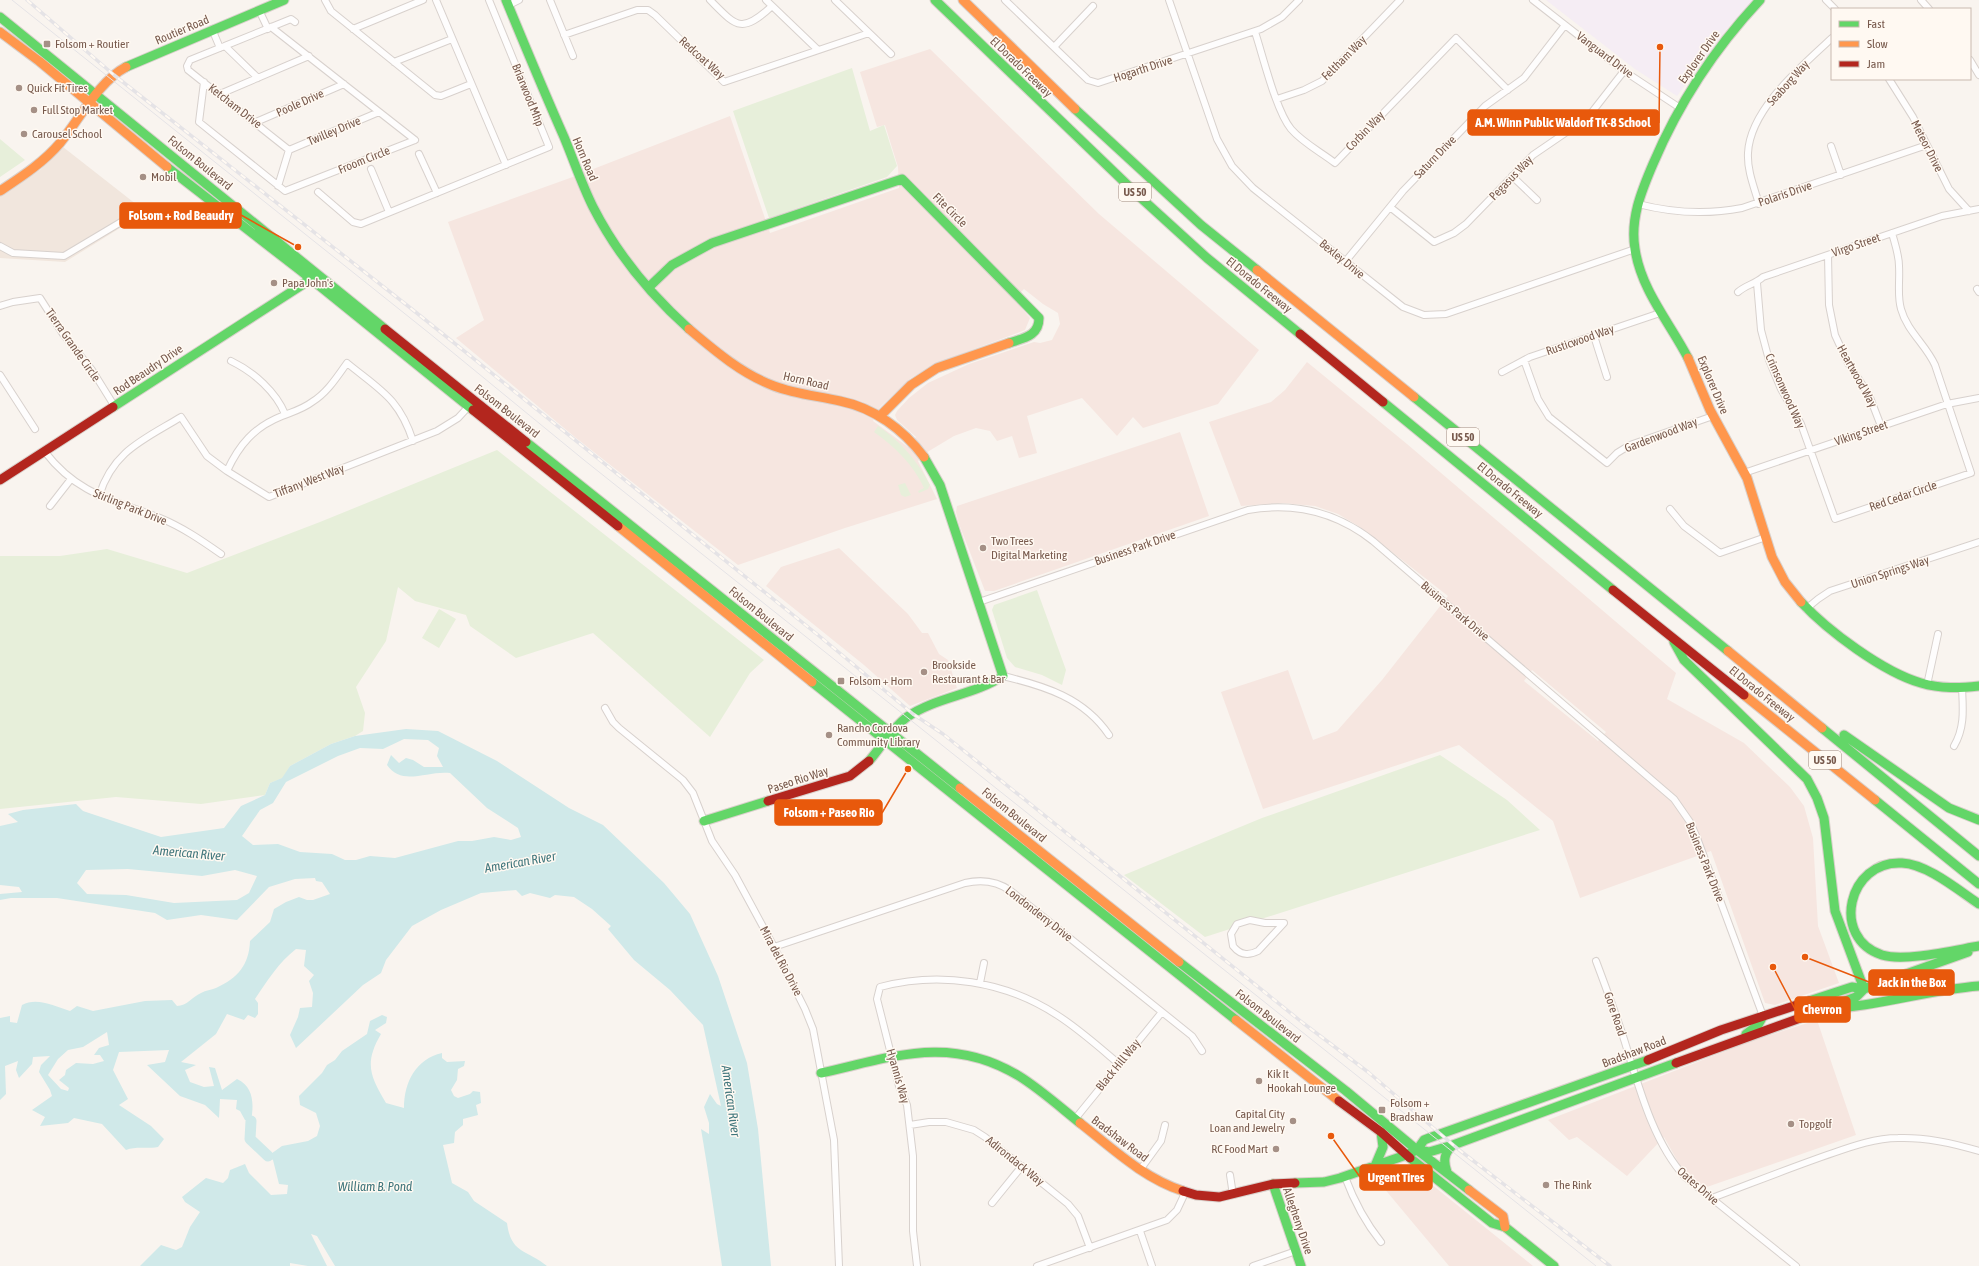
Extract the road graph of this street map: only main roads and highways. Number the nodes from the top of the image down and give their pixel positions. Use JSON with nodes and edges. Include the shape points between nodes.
{"nodes":[{"id":1,"x":284,"y":0,"type":"edge"},
{"id":2,"x":935,"y":0,"type":"edge"},
{"id":3,"x":963,"y":0,"type":"edge"},
{"id":4,"x":1760,"y":0,"type":"edge"},
{"id":5,"x":508,"y":2,"type":"edge"},
{"id":6,"x":0,"y":17,"type":"edge"},
{"id":7,"x":0,"y":23,"type":"edge"},
{"id":8,"x":0,"y":32,"type":"edge"},
{"id":9,"x":20,"y":33,"type":"junction"},
{"id":10,"x":97,"y":94,"type":"junction"},
{"id":11,"x":90,"y":103,"type":"junction"},
{"id":12,"x":176,"y":174,"type":"junction"},
{"id":13,"x":214,"y":190,"type":"junction"},
{"id":14,"x":0,"y":191,"type":"edge"},
{"id":15,"x":313,"y":276,"type":"junction"},
{"id":16,"x":649,"y":286,"type":"junction"},
{"id":17,"x":471,"y":404,"type":"junction"},
{"id":18,"x":880,"y":416,"type":"junction"},
{"id":19,"x":0,"y":480,"type":"edge"},
{"id":20,"x":706,"y":597,"type":"junction"},
{"id":21,"x":749,"y":619,"type":"junction"},
{"id":22,"x":1671,"y":636,"type":"junction"},
{"id":23,"x":787,"y":662,"type":"junction"},
{"id":24,"x":826,"y":681,"type":"junction"},
{"id":25,"x":1769,"y":684,"type":"junction"},
{"id":26,"x":1979,"y":686,"type":"edge"},
{"id":27,"x":892,"y":733,"type":"junction"},
{"id":28,"x":886,"y":741,"type":"junction"},
{"id":29,"x":982,"y":818,"type":"junction"},
{"id":30,"x":1979,"y":820,"type":"edge"},
{"id":31,"x":704,"y":821,"type":"road end"},
{"id":32,"x":1028,"y":842,"type":"junction"},
{"id":33,"x":1979,"y":856,"type":"edge"},
{"id":34,"x":1979,"y":884,"type":"edge"},
{"id":35,"x":1979,"y":904,"type":"edge"},
{"id":36,"x":1979,"y":947,"type":"edge"},
{"id":37,"x":1979,"y":986,"type":"edge"},
{"id":38,"x":1864,"y":989,"type":"junction"},
{"id":39,"x":1822,"y":1009,"type":"junction"},
{"id":40,"x":1762,"y":1016,"type":"junction"},
{"id":41,"x":1721,"y":1046,"type":"junction"},
{"id":42,"x":821,"y":1072,"type":"road end"},
{"id":43,"x":1381,"y":1132,"type":"junction"},
{"id":44,"x":1453,"y":1145,"type":"junction"},
{"id":45,"x":1417,"y":1150,"type":"junction"},
{"id":46,"x":1406,"y":1155,"type":"junction"},
{"id":47,"x":1375,"y":1166,"type":"junction"},
{"id":48,"x":1447,"y":1172,"type":"junction"},
{"id":49,"x":1273,"y":1184,"type":"junction"},
{"id":50,"x":1505,"y":1227,"type":"junction"},
{"id":51,"x":1301,"y":1266,"type":"edge"},
{"id":52,"x":1554,"y":1266,"type":"edge"}],
"edges":[{"from":1,"to":10,"type":"main road","name":"Routier Road","via":[[124,68]]},
{"from":2,"to":22,"type":"main road","name":"El Dorado Freeway","number":"US 50","via":[[1130,188],[1207,258]]},
{"from":3,"to":25,"type":"main road","name":"El Dorado Freeway","number":"US 50","via":[[1098,132],[1201,225]]},
{"from":4,"to":26,"type":"main road","name":"Explorer Drive","via":[[1715,53],[1680,108],[1656,155],[1638,204],[1634,228],[1635,249],[1647,287],[1690,360],[1713,416],[1744,472],[1783,579],[1806,609],[1885,669],[1927,685],[1962,688]]},
{"from":5,"to":16,"type":"main road","name":"Horn Road","via":[[597,216],[629,264]]},
{"from":6,"to":9,"type":"main road","name":"Folsom Boulevard"},
{"from":7,"to":9,"type":"main road"},
{"from":8,"to":11,"type":"main road","name":"Folsom Boulevard"},
{"from":9,"to":10,"type":"main road","name":"Folsom Boulevard"},
{"from":10,"to":11,"type":"main road","name":"Routier Road"},
{"from":10,"to":13,"type":"main road","name":"Folsom Boulevard"},
{"from":11,"to":12,"type":"main road","name":"Folsom Boulevard"},
{"from":11,"to":14,"type":"main road","name":"Routier Road","via":[[50,154]]},
{"from":12,"to":13,"type":"main road","via":[[188,176],[207,190]]},
{"from":12,"to":15,"type":"main road","name":"Folsom Boulevard"},
{"from":13,"to":15,"type":"main road","name":"Folsom Boulevard","via":[[307,264]]},
{"from":15,"to":17,"type":"main road","name":"Folsom Boulevard"},
{"from":15,"to":19,"type":"main road","name":"Rod Beaudry Drive"},
{"from":16,"to":18,"type":"main road","name":"Horn Road","via":[[688,328],[758,378],[788,391],[855,404]]},
{"from":16,"to":18,"type":"main road","name":"Fite Circle","via":[[672,265],[712,243],[902,179],[1035,312],[1039,326],[1032,335],[937,368],[911,385]]},
{"from":17,"to":20,"type":"main road","name":"Folsom Boulevard"},
{"from":17,"to":21,"type":"main road","name":"Folsom Boulevard"},
{"from":18,"to":27,"type":"main road","name":"Horn Road","via":[[918,447],[937,478],[1003,676],[994,683],[941,700],[923,709],[904,720]]},
{"from":20,"to":21,"type":"main road","via":[[711,596],[736,615]]},
{"from":20,"to":23,"type":"main road","name":"Folsom Boulevard"},
{"from":21,"to":24,"type":"main road","name":"Folsom Boulevard"},
{"from":22,"to":34,"type":"main road","name":"El Dorado Freeway","number":"US 50"},
{"from":22,"to":38,"type":"main road","via":[[1684,660],[1807,779],[1818,798],[1824,818],[1836,911]]},
{"from":23,"to":24,"type":"main road","via":[[798,663]]},
{"from":23,"to":28,"type":"main road","name":"Folsom Boulevard"},
{"from":24,"to":27,"type":"main road","name":"Folsom Boulevard"},
{"from":25,"to":30,"type":"main road","via":[[1949,808]]},
{"from":25,"to":33,"type":"main road","name":"El Dorado Freeway","number":"US 50"},
{"from":27,"to":28,"type":"main road"},
{"from":27,"to":32,"type":"main road","name":"Folsom Boulevard"},
{"from":28,"to":29,"type":"main road","name":"Folsom Boulevard"},
{"from":28,"to":31,"type":"main road","name":"Paseo Rio Way","via":[[864,767],[850,776]]},
{"from":29,"to":32,"type":"main road","via":[[995,821],[1022,843]]},
{"from":29,"to":43,"type":"main road","name":"Folsom Boulevard"},
{"from":32,"to":45,"type":"main road","name":"Folsom Boulevard","via":[[1346,1091]]},
{"from":35,"to":36,"type":"main road","via":[[1948,883],[1917,867],[1902,863],[1887,864],[1861,879],[1853,892],[1850,907],[1851,923],[1858,936],[1867,947],[1882,955],[1897,957]]},
{"from":36,"to":38,"type":"main road","name":"Bradshaw Road"},
{"from":37,"to":39,"type":"main road","via":[[1948,989],[1842,1009]]},
{"from":38,"to":39,"type":"main road","name":"Bradshaw Road","via":[[1856,997]]},
{"from":38,"to":40,"type":"main road","name":"Bradshaw Road","via":[[1852,987]]},
{"from":39,"to":41,"type":"main road","name":"Bradshaw Road"},
{"from":40,"to":41,"type":"main road","via":[[1752,1031]]},
{"from":40,"to":45,"type":"main road","name":"Bradshaw Road","via":[[1632,1067],[1424,1140]]},
{"from":41,"to":44,"type":"main road","name":"Bradshaw Road"},
{"from":42,"to":49,"type":"main road","name":"Bradshaw Road","via":[[913,1052],[944,1050],[984,1058],[1021,1077],[1140,1170],[1165,1185],[1186,1193],[1208,1196],[1233,1195]]},
{"from":43,"to":46,"type":"main road","name":"Folsom Boulevard"},
{"from":43,"to":47,"type":"main road","via":[[1383,1147]]},
{"from":44,"to":45,"type":"main road","name":"Bradshaw Road","via":[[1428,1152]]},
{"from":44,"to":48,"type":"main road","via":[[1443,1160]]},
{"from":45,"to":46,"type":"main road","name":"Bradshaw Road"},
{"from":45,"to":48,"type":"main road","name":"Folsom Boulevard"},
{"from":46,"to":47,"type":"main road","name":"Bradshaw Road"},
{"from":46,"to":50,"type":"main road","name":"Folsom Boulevard","via":[[1492,1223]]},
{"from":47,"to":49,"type":"main road","name":"Bradshaw Road","via":[[1324,1182]]},
{"from":48,"to":50,"type":"main road","name":"Folsom Boulevard","via":[[1503,1216]]},
{"from":49,"to":51,"type":"main road","name":"Allegheny Drive"},
{"from":50,"to":52,"type":"main road","name":"Folsom Boulevard"}]}
